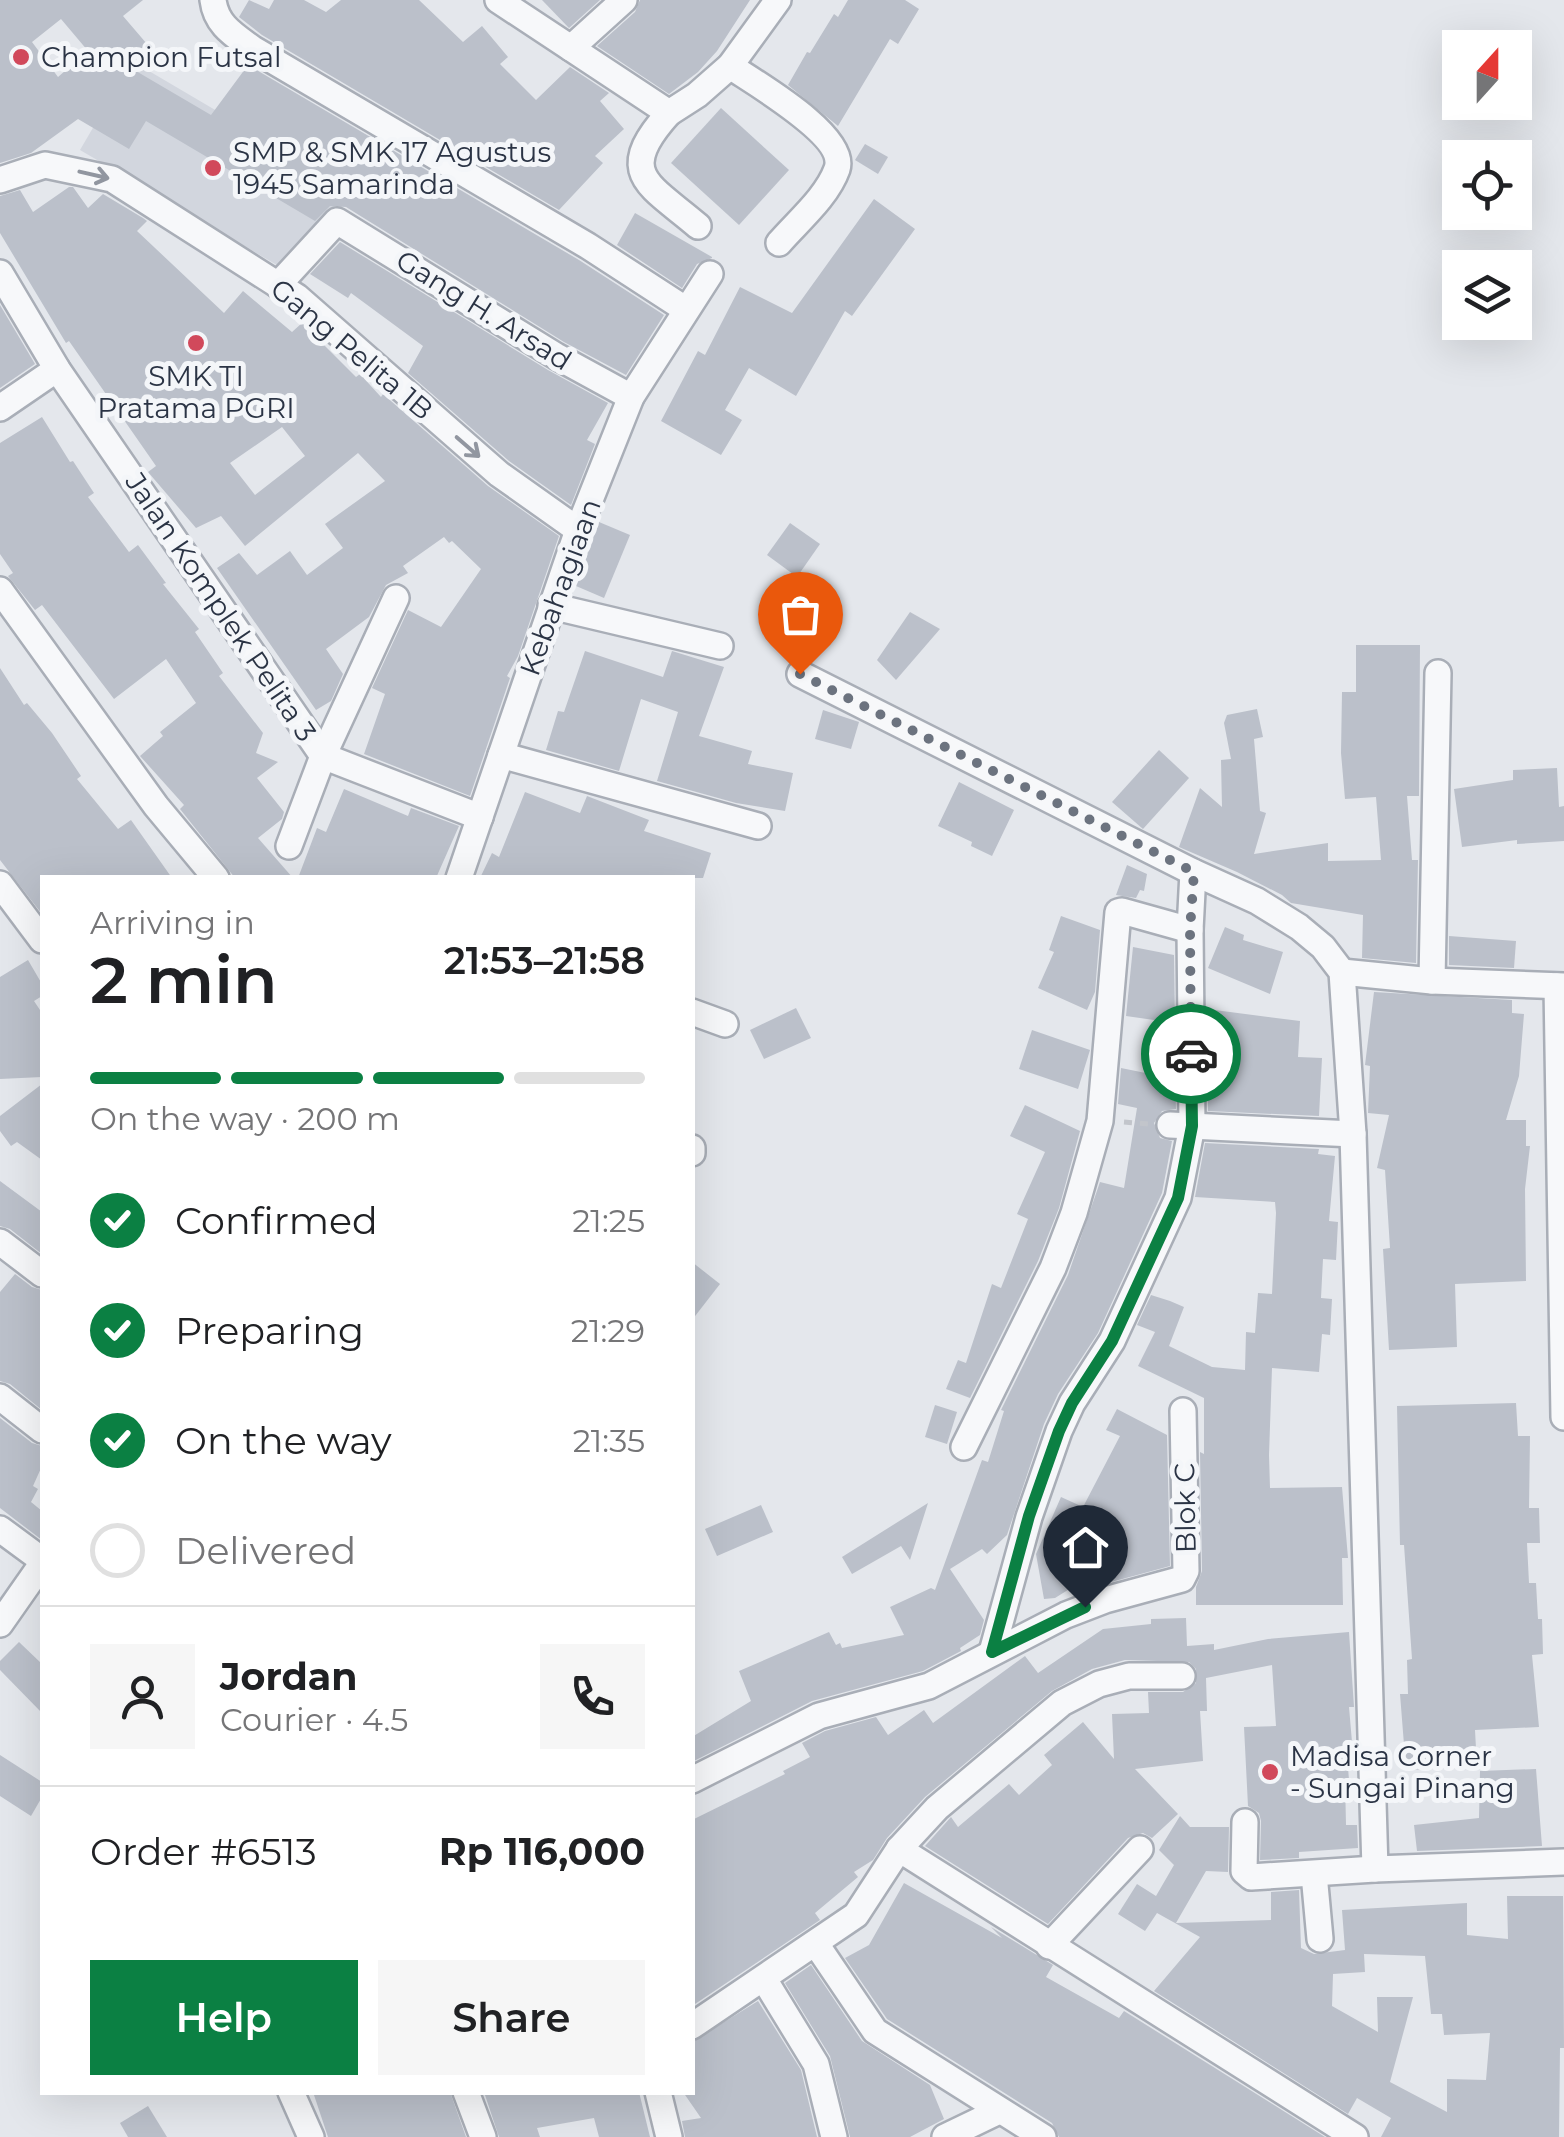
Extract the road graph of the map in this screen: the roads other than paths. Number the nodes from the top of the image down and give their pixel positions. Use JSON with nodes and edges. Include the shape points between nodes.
{"nodes":[{"id":1,"x":213,"y":0,"type":"edge"},
{"id":2,"x":498,"y":0,"type":"edge"},
{"id":3,"x":624,"y":0,"type":"edge"},
{"id":4,"x":778,"y":0,"type":"edge"},
{"id":5,"x":571,"y":48,"type":"junction"},
{"id":6,"x":730,"y":66,"type":"junction"},
{"id":7,"x":669,"y":113,"type":"junction"},
{"id":8,"x":0,"y":180,"type":"edge"},
{"id":9,"x":698,"y":226,"type":"dead end"},
{"id":10,"x":780,"y":243,"type":"dead end"},
{"id":11,"x":0,"y":273,"type":"edge"},
{"id":12,"x":710,"y":274,"type":"dead end"},
{"id":13,"x":278,"y":285,"type":"junction"},
{"id":14,"x":685,"y":308,"type":"junction"},
{"id":15,"x":57,"y":369,"type":"junction"},
{"id":16,"x":631,"y":397,"type":"junction"},
{"id":17,"x":0,"y":408,"type":"edge"},
{"id":18,"x":578,"y":530,"type":"junction"},
{"id":19,"x":0,"y":590,"type":"edge"},
{"id":20,"x":396,"y":598,"type":"dead end"},
{"id":21,"x":551,"y":606,"type":"junction"},
{"id":22,"x":8,"y":618,"type":"edge"},
{"id":23,"x":720,"y":646,"type":"dead end"},
{"id":24,"x":800,"y":674,"type":"dead end"},
{"id":25,"x":1438,"y":674,"type":"dead end"},
{"id":26,"x":502,"y":755,"type":"junction"},
{"id":27,"x":324,"y":756,"type":"junction"},
{"id":28,"x":480,"y":817,"type":"junction"},
{"id":29,"x":758,"y":826,"type":"dead end"},
{"id":30,"x":288,"y":846,"type":"dead end"},
{"id":31,"x":1194,"y":872,"type":"junction"},
{"id":32,"x":214,"y":875,"type":"edge"},
{"id":33,"x":461,"y":875,"type":"edge"},
{"id":34,"x":0,"y":884,"type":"edge"},
{"id":35,"x":1190,"y":930,"type":"junction"},
{"id":36,"x":40,"y":937,"type":"edge"},
{"id":37,"x":1342,"y":972,"type":"junction"},
{"id":38,"x":1432,"y":981,"type":"junction"},
{"id":39,"x":1561,"y":986,"type":"edge"},
{"id":40,"x":695,"y":1013,"type":"edge"},
{"id":41,"x":725,"y":1024,"type":"dead end"},
{"id":42,"x":1181,"y":1126,"type":"junction"},
{"id":43,"x":1352,"y":1134,"type":"junction"},
{"id":44,"x":0,"y":1242,"type":"edge"},
{"id":45,"x":40,"y":1272,"type":"edge"},
{"id":46,"x":0,"y":1397,"type":"edge"},
{"id":47,"x":1183,"y":1411,"type":"dead end"},
{"id":48,"x":1564,"y":1417,"type":"edge"},
{"id":49,"x":40,"y":1428,"type":"edge"},
{"id":50,"x":964,"y":1447,"type":"dead end"},
{"id":51,"x":0,"y":1529,"type":"edge"},
{"id":52,"x":40,"y":1560,"type":"edge"},
{"id":53,"x":40,"y":1565,"type":"edge"},
{"id":54,"x":0,"y":1624,"type":"edge"},
{"id":55,"x":992,"y":1652,"type":"junction"},
{"id":56,"x":1182,"y":1676,"type":"dead end"},
{"id":57,"x":695,"y":1778,"type":"edge"},
{"id":58,"x":1245,"y":1822,"type":"dead end"},
{"id":59,"x":1140,"y":1848,"type":"dead end"},
{"id":60,"x":899,"y":1849,"type":"junction"},
{"id":61,"x":1564,"y":1862,"type":"edge"},
{"id":62,"x":1375,"y":1869,"type":"junction"},
{"id":63,"x":1314,"y":1874,"type":"junction"},
{"id":64,"x":1320,"y":1939,"type":"dead end"},
{"id":65,"x":816,"y":1944,"type":"junction"},
{"id":66,"x":1049,"y":1946,"type":"junction"},
{"id":67,"x":764,"y":1978,"type":"junction"},
{"id":68,"x":695,"y":2024,"type":"edge"},
{"id":69,"x":292,"y":2095,"type":"edge"},
{"id":70,"x":467,"y":2095,"type":"edge"},
{"id":71,"x":659,"y":2095,"type":"edge"},
{"id":72,"x":999,"y":2111,"type":"junction"},
{"id":73,"x":311,"y":2137,"type":"edge"},
{"id":74,"x":483,"y":2137,"type":"edge"},
{"id":75,"x":669,"y":2137,"type":"edge"},
{"id":76,"x":834,"y":2137,"type":"edge"},
{"id":77,"x":945,"y":2137,"type":"edge"},
{"id":78,"x":1043,"y":2137,"type":"edge"},
{"id":79,"x":1355,"y":2137,"type":"edge"}],
"edges":[{"from":1,"to":14,"type":"street","via":[[224,27],[253,49]]},
{"from":2,"to":5,"type":"street"},
{"from":3,"to":5,"type":"street"},
{"from":4,"to":6,"type":"street"},
{"from":5,"to":7,"type":"street"},
{"from":6,"to":7,"type":"street"},
{"from":6,"to":10,"type":"street","via":[[797,112],[838,154],[825,190]]},
{"from":7,"to":9,"type":"street","via":[[650,134],[639,164],[642,177]]},
{"from":8,"to":13,"type":"street","name":"Gang Pelita 1B","one_way":true,"via":[[44,165],[112,180]]},
{"from":11,"to":15,"type":"street","name":"Jalan Komplek Pelita 3"},
{"from":12,"to":14,"type":"street","name":"Kebahagiaan"},
{"from":13,"to":16,"type":"street","name":"Gang H. Arsad","via":[[337,222]]},
{"from":13,"to":18,"type":"street","name":"Gang Pelita 1B","one_way":true,"via":[[500,474]]},
{"from":14,"to":16,"type":"street","name":"Kebahagiaan"},
{"from":15,"to":17,"type":"street"},
{"from":15,"to":27,"type":"street","name":"Jalan Komplek Pelita 3"},
{"from":16,"to":18,"type":"street","name":"Kebahagiaan"},
{"from":18,"to":21,"type":"street","name":"Kebahagiaan"},
{"from":19,"to":22,"type":"street"},
{"from":20,"to":27,"type":"street"},
{"from":21,"to":23,"type":"street"},
{"from":21,"to":26,"type":"street","name":"Kebahagiaan"},
{"from":22,"to":32,"type":"street"},
{"from":24,"to":31,"type":"street"},
{"from":25,"to":38,"type":"street"},
{"from":26,"to":28,"type":"street","name":"Kebahagiaan"},
{"from":26,"to":29,"type":"street"},
{"from":27,"to":28,"type":"street","name":"Jalan Komplek Pelita 3"},
{"from":27,"to":30,"type":"street"},
{"from":28,"to":33,"type":"street","name":"Kebahagiaan"},
{"from":31,"to":35,"type":"street"},
{"from":31,"to":37,"type":"street","via":[[1299,927]]},
{"from":34,"to":36,"type":"street"},
{"from":35,"to":42,"type":"street"},
{"from":35,"to":50,"type":"street","via":[[1118,912],[1100,1121],[1074,1214]]},
{"from":37,"to":38,"type":"street"},
{"from":37,"to":43,"type":"street"},
{"from":38,"to":39,"type":"street"},
{"from":39,"to":48,"type":"street"},
{"from":40,"to":41,"type":"street"},
{"from":42,"to":43,"type":"street"},
{"from":42,"to":55,"type":"street","via":[[1178,1198],[1112,1341],[1059,1431]]},
{"from":43,"to":62,"type":"street"},
{"from":44,"to":45,"type":"street"},
{"from":46,"to":49,"type":"street"},
{"from":47,"to":55,"type":"street","name":"Blok C","via":[[1182,1579],[1105,1600]]},
{"from":51,"to":52,"type":"street"},
{"from":53,"to":54,"type":"street"},
{"from":55,"to":57,"type":"street","via":[[919,1690],[819,1716]]},
{"from":56,"to":60,"type":"street","via":[[1129,1676],[1062,1703],[937,1808]]},
{"from":58,"to":63,"type":"street","via":[[1244,1871],[1251,1877]]},
{"from":59,"to":66,"type":"street"},
{"from":60,"to":65,"type":"street","via":[[856,1915]]},
{"from":60,"to":66,"type":"street"},
{"from":61,"to":62,"type":"street"},
{"from":62,"to":63,"type":"street"},
{"from":63,"to":64,"type":"street"},
{"from":65,"to":67,"type":"street"},
{"from":65,"to":72,"type":"street","via":[[876,2031]]},
{"from":66,"to":79,"type":"street"},
{"from":67,"to":68,"type":"street"},
{"from":67,"to":76,"type":"street","via":[[813,2057]]},
{"from":69,"to":73,"type":"street"},
{"from":70,"to":74,"type":"street"},
{"from":71,"to":75,"type":"street"},
{"from":72,"to":77,"type":"street"},
{"from":72,"to":78,"type":"street"}]}
